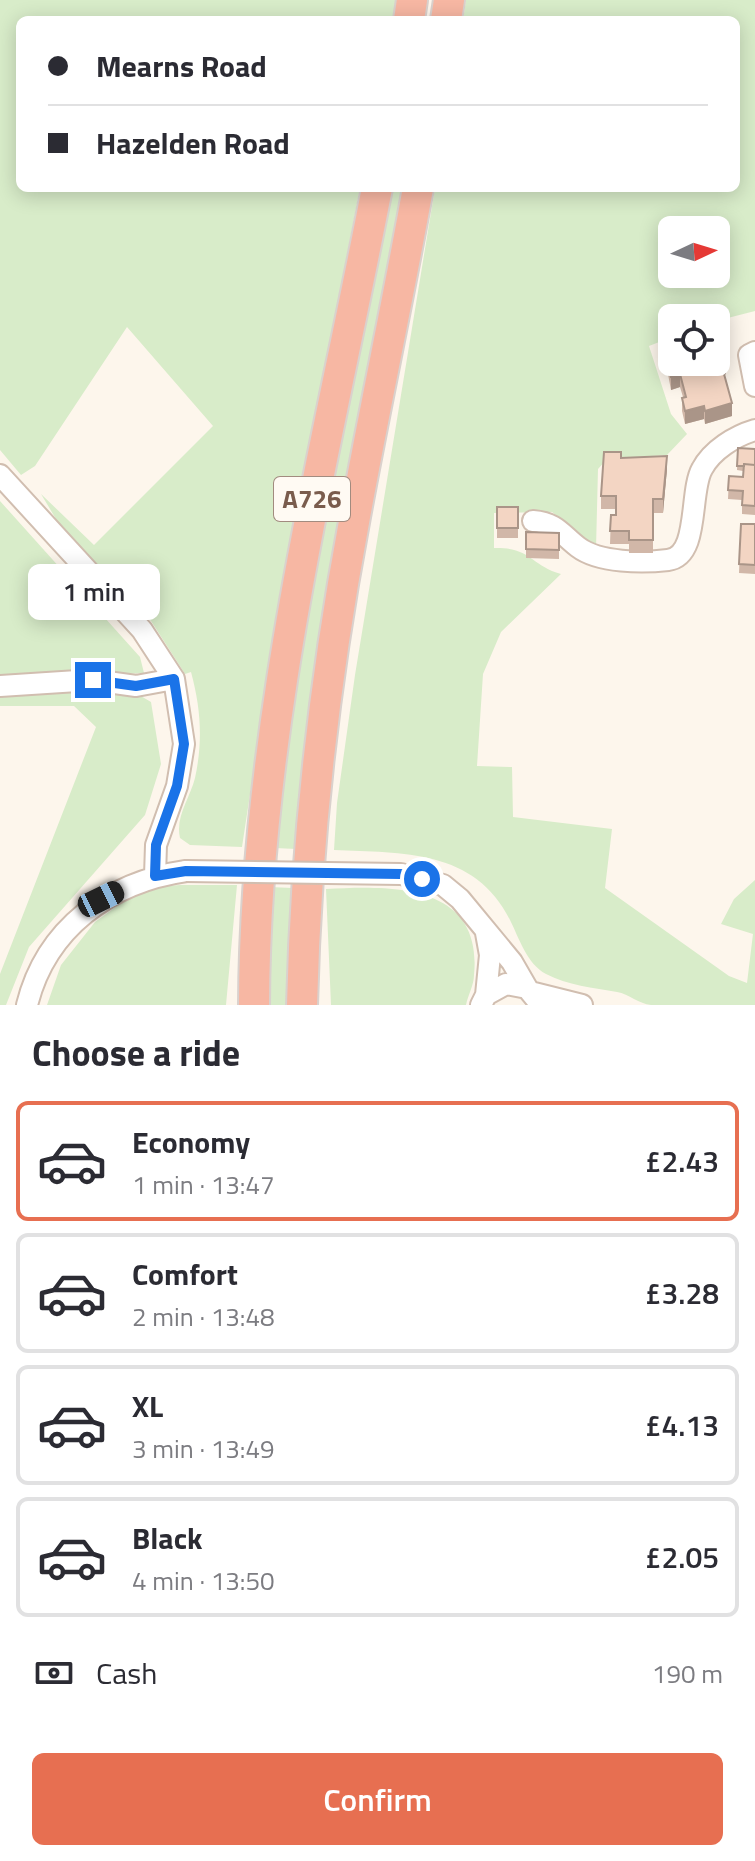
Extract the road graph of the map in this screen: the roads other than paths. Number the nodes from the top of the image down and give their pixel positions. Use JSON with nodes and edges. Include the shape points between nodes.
{"nodes":[{"id":1,"x":376,"y":192,"type":"edge"},
{"id":2,"x":417,"y":192,"type":"edge"},
{"id":3,"x":755,"y":352,"type":"edge"},
{"id":4,"x":755,"y":386,"type":"edge"},
{"id":5,"x":755,"y":430,"type":"edge"},
{"id":6,"x":0,"y":475,"type":"edge"},
{"id":7,"x":533,"y":521,"type":"dead end"},
{"id":8,"x":174,"y":679,"type":"junction"},
{"id":9,"x":0,"y":686,"type":"edge"},
{"id":10,"x":265,"y":814,"type":"junction"},
{"id":11,"x":312,"y":814,"type":"junction"},
{"id":12,"x":155,"y":876,"type":"junction"},
{"id":13,"x":486,"y":933,"type":"junction"},
{"id":14,"x":534,"y":995,"type":"edge"},
{"id":15,"x":483,"y":1000,"type":"edge"},
{"id":16,"x":27,"y":1005,"type":"edge"},
{"id":17,"x":241,"y":1005,"type":"edge"},
{"id":18,"x":254,"y":1005,"type":"edge"},
{"id":19,"x":302,"y":1005,"type":"edge"},
{"id":20,"x":319,"y":1005,"type":"edge"},
{"id":21,"x":582,"y":1005,"type":"edge"}],
"edges":[{"from":1,"to":10,"type":"highway","number":"A726","via":[[305,537]]},
{"from":2,"to":11,"type":"highway","number":"A726","via":[[353,525]]},
{"from":3,"to":4,"type":"street","via":[[749,355]]},
{"from":5,"to":7,"type":"street","via":[[713,453],[701,470],[688,543],[672,560],[592,555],[550,523]]},
{"from":6,"to":8,"type":"street","via":[[142,630]]},
{"from":8,"to":9,"type":"street","via":[[136,686],[93,680]]},
{"from":8,"to":12,"type":"street","via":[[184,744],[177,786],[156,845]]},
{"from":10,"to":17,"type":"highway"},
{"from":10,"to":18,"type":"highway","number":"A726"},
{"from":11,"to":19,"type":"highway","number":"A726"},
{"from":11,"to":20,"type":"highway"},
{"from":12,"to":13,"type":"street","bridge":true,"via":[[186,871],[401,874],[443,885]]},
{"from":12,"to":16,"type":"street","via":[[101,899],[77,919],[48,953]]},
{"from":13,"to":14,"type":"street"},
{"from":13,"to":15,"type":"street","via":[[490,973]]},
{"from":14,"to":15,"type":"street","via":[[506,984]]},
{"from":14,"to":21,"type":"street"}]}
